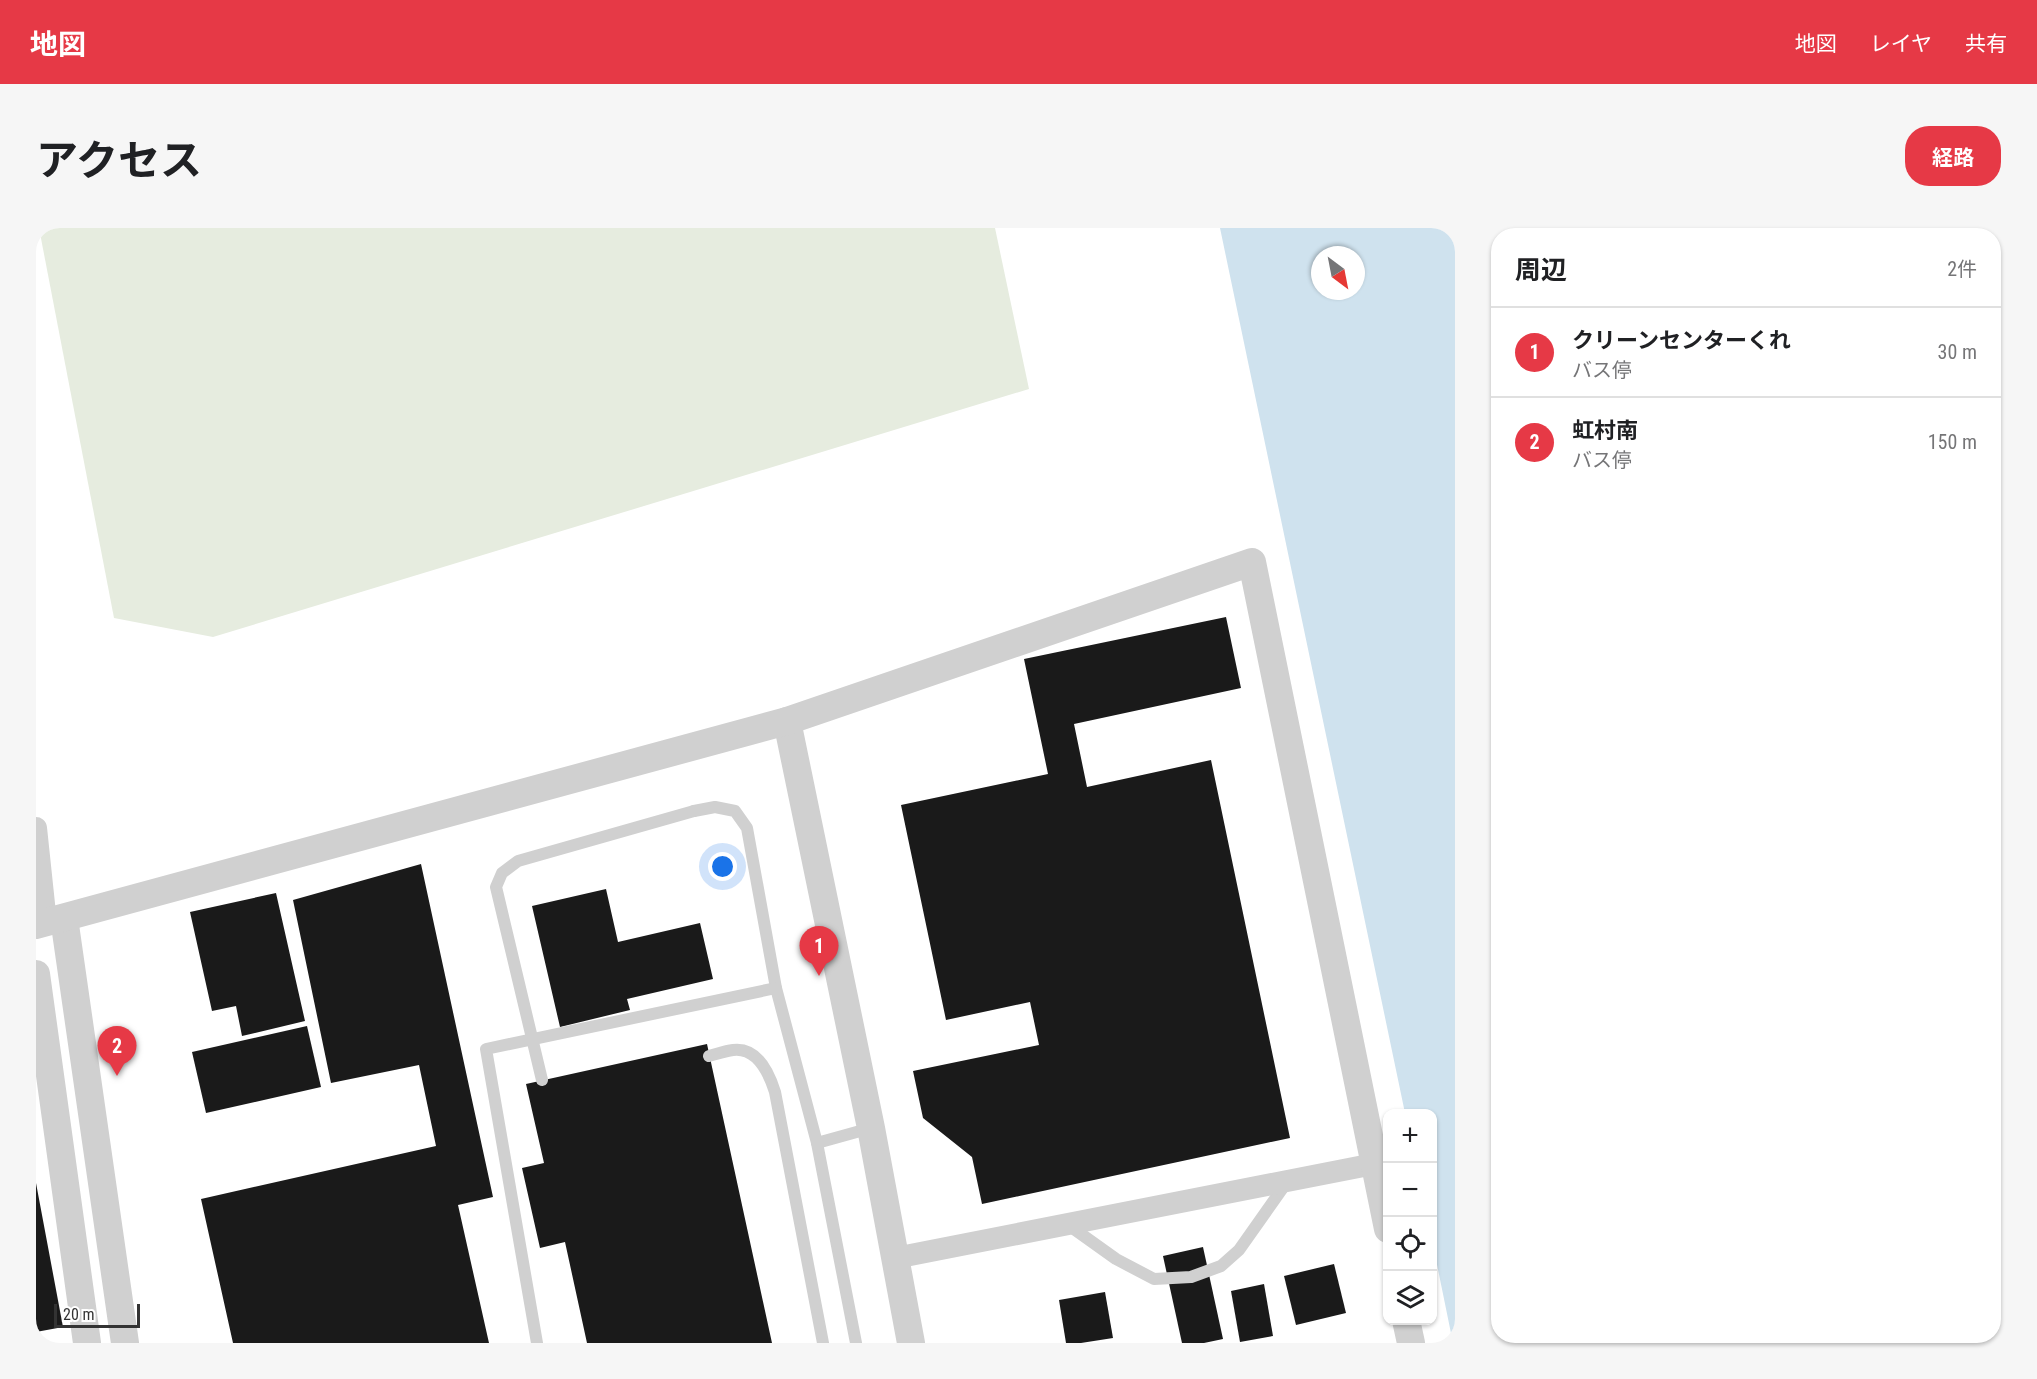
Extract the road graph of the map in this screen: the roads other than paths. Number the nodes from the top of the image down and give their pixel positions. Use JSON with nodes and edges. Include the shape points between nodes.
{"nodes":[{"id":1,"x":787,"y":721,"type":"junction"},
{"id":2,"x":36,"y":828,"type":"edge"},
{"id":3,"x":49,"y":922,"type":"edge"},
{"id":4,"x":36,"y":974,"type":"edge"},
{"id":5,"x":776,"y":987,"type":"junction"},
{"id":6,"x":710,"y":1056,"type":"dead end"},
{"id":7,"x":542,"y":1080,"type":"dead end"},
{"id":8,"x":871,"y":1128,"type":"junction"},
{"id":9,"x":817,"y":1143,"type":"junction"},
{"id":10,"x":1374,"y":1164,"type":"junction"},
{"id":11,"x":1288,"y":1181,"type":"junction"},
{"id":12,"x":1385,"y":1217,"type":"edge"},
{"id":13,"x":1067,"y":1224,"type":"junction"},
{"id":14,"x":895,"y":1258,"type":"junction"},
{"id":15,"x":1407,"y":1325,"type":"edge"},
{"id":16,"x":87,"y":1343,"type":"edge"},
{"id":17,"x":125,"y":1343,"type":"edge"},
{"id":18,"x":537,"y":1343,"type":"edge"},
{"id":19,"x":823,"y":1343,"type":"edge"},
{"id":20,"x":856,"y":1343,"type":"edge"},
{"id":21,"x":911,"y":1343,"type":"edge"},
{"id":22,"x":1411,"y":1343,"type":"edge"}],
"edges":[{"from":1,"to":3,"type":"street"},
{"from":1,"to":8,"type":"street"},
{"from":1,"to":10,"type":"street","via":[[1252,562]]},
{"from":2,"to":3,"type":"street"},
{"from":3,"to":17,"type":"street"},
{"from":4,"to":16,"type":"street"},
{"from":5,"to":7,"type":"lane","bridge":true,"via":[[747,828],[735,811],[715,807],[694,811],[518,861],[502,873],[496,888]]},
{"from":5,"to":9,"type":"lane"},
{"from":5,"to":18,"type":"lane","via":[[486,1049]]},
{"from":6,"to":19,"type":"lane","via":[[736,1049],[755,1056],[769,1072]]},
{"from":8,"to":9,"type":"lane"},
{"from":8,"to":14,"type":"street"},
{"from":9,"to":20,"type":"lane"},
{"from":10,"to":11,"type":"street"},
{"from":10,"to":12,"type":"street"},
{"from":11,"to":13,"type":"street"},
{"from":11,"to":13,"type":"lane","via":[[1239,1250],[1221,1266],[1191,1277],[1154,1279],[1116,1259]]},
{"from":13,"to":14,"type":"street"},
{"from":14,"to":21,"type":"street"},
{"from":15,"to":22,"type":"street"}]}
